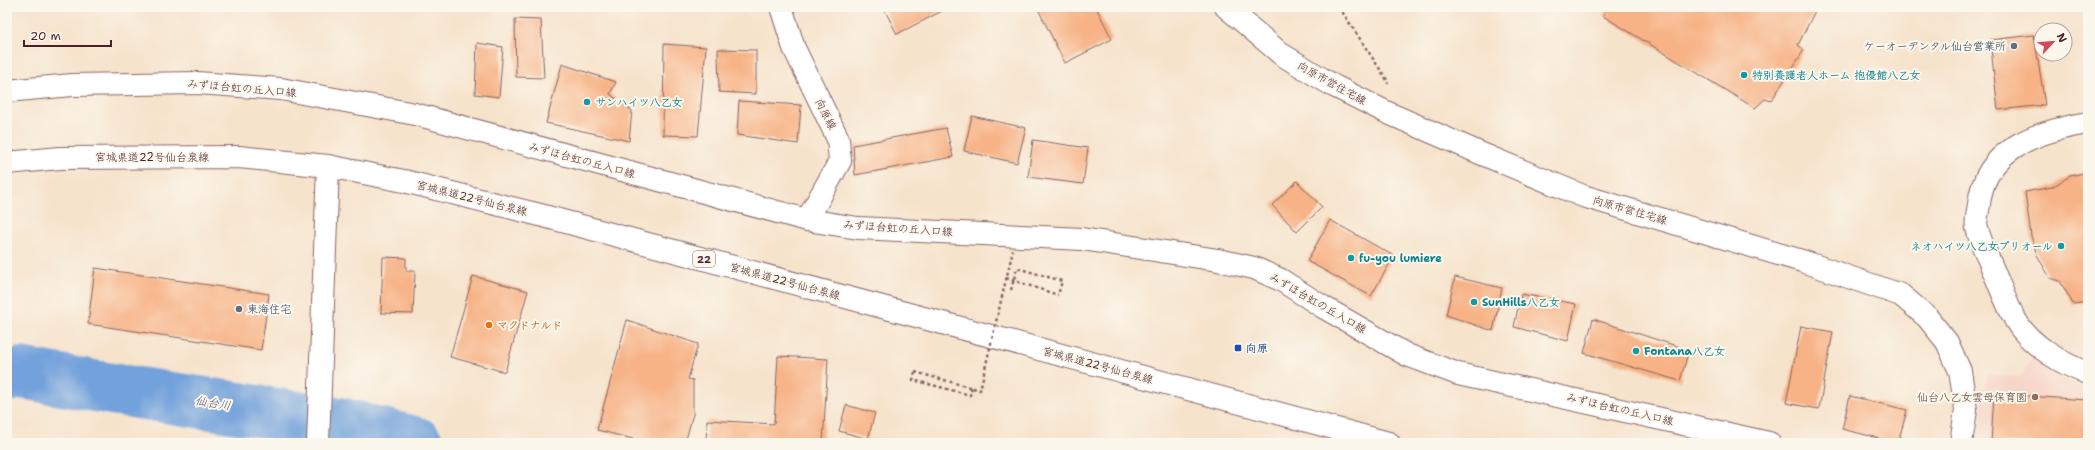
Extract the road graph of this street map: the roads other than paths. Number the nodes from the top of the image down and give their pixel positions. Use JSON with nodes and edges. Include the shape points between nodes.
{"nodes":[{"id":1,"x":781,"y":7,"type":"edge"},
{"id":2,"x":1226,"y":7,"type":"edge"},
{"id":3,"x":7,"y":91,"type":"edge"},
{"id":4,"x":2088,"y":123,"type":"edge"},
{"id":5,"x":7,"y":163,"type":"edge"},
{"id":6,"x":328,"y":166,"type":"junction"},
{"id":7,"x":807,"y":220,"type":"junction"},
{"id":8,"x":2088,"y":373,"type":"edge"},
{"id":9,"x":318,"y":443,"type":"edge"},
{"id":10,"x":1389,"y":443,"type":"edge"},
{"id":11,"x":1769,"y":443,"type":"edge"},
{"id":12,"x":1961,"y":443,"type":"edge"}],
"edges":[{"from":1,"to":7,"type":"street","name":"向原線","via":[[794,48],[838,139],[840,161]]},
{"from":2,"to":12,"type":"street","name":"向原市営住宅線","via":[[1281,54],[1334,86],[1388,113],[1582,196],[1802,260],[1901,295],[1927,316],[1947,342],[1960,371],[1966,410]]},
{"from":3,"to":7,"type":"street","name":"みずほ台虹の丘入口線","via":[[72,85],[197,83],[281,89],[415,114]]},
{"from":4,"to":8,"type":"street","via":[[2030,137],[1994,164],[1981,188],[1977,227],[2016,322],[2041,349],[2072,368]]},
{"from":5,"to":6,"type":"street","name":"宮城県道22号仙台泉線","number":"22","via":[[60,158],[239,157]]},
{"from":6,"to":9,"type":"street"},
{"from":6,"to":10,"type":"street","name":"宮城県道22号仙台泉線","number":"22","via":[[540,215]]},
{"from":7,"to":11,"type":"street","name":"みずほ台虹の丘入口線","via":[[858,228],[1082,239],[1218,260],[1247,267],[1281,280],[1407,355],[1458,374]]}]}
